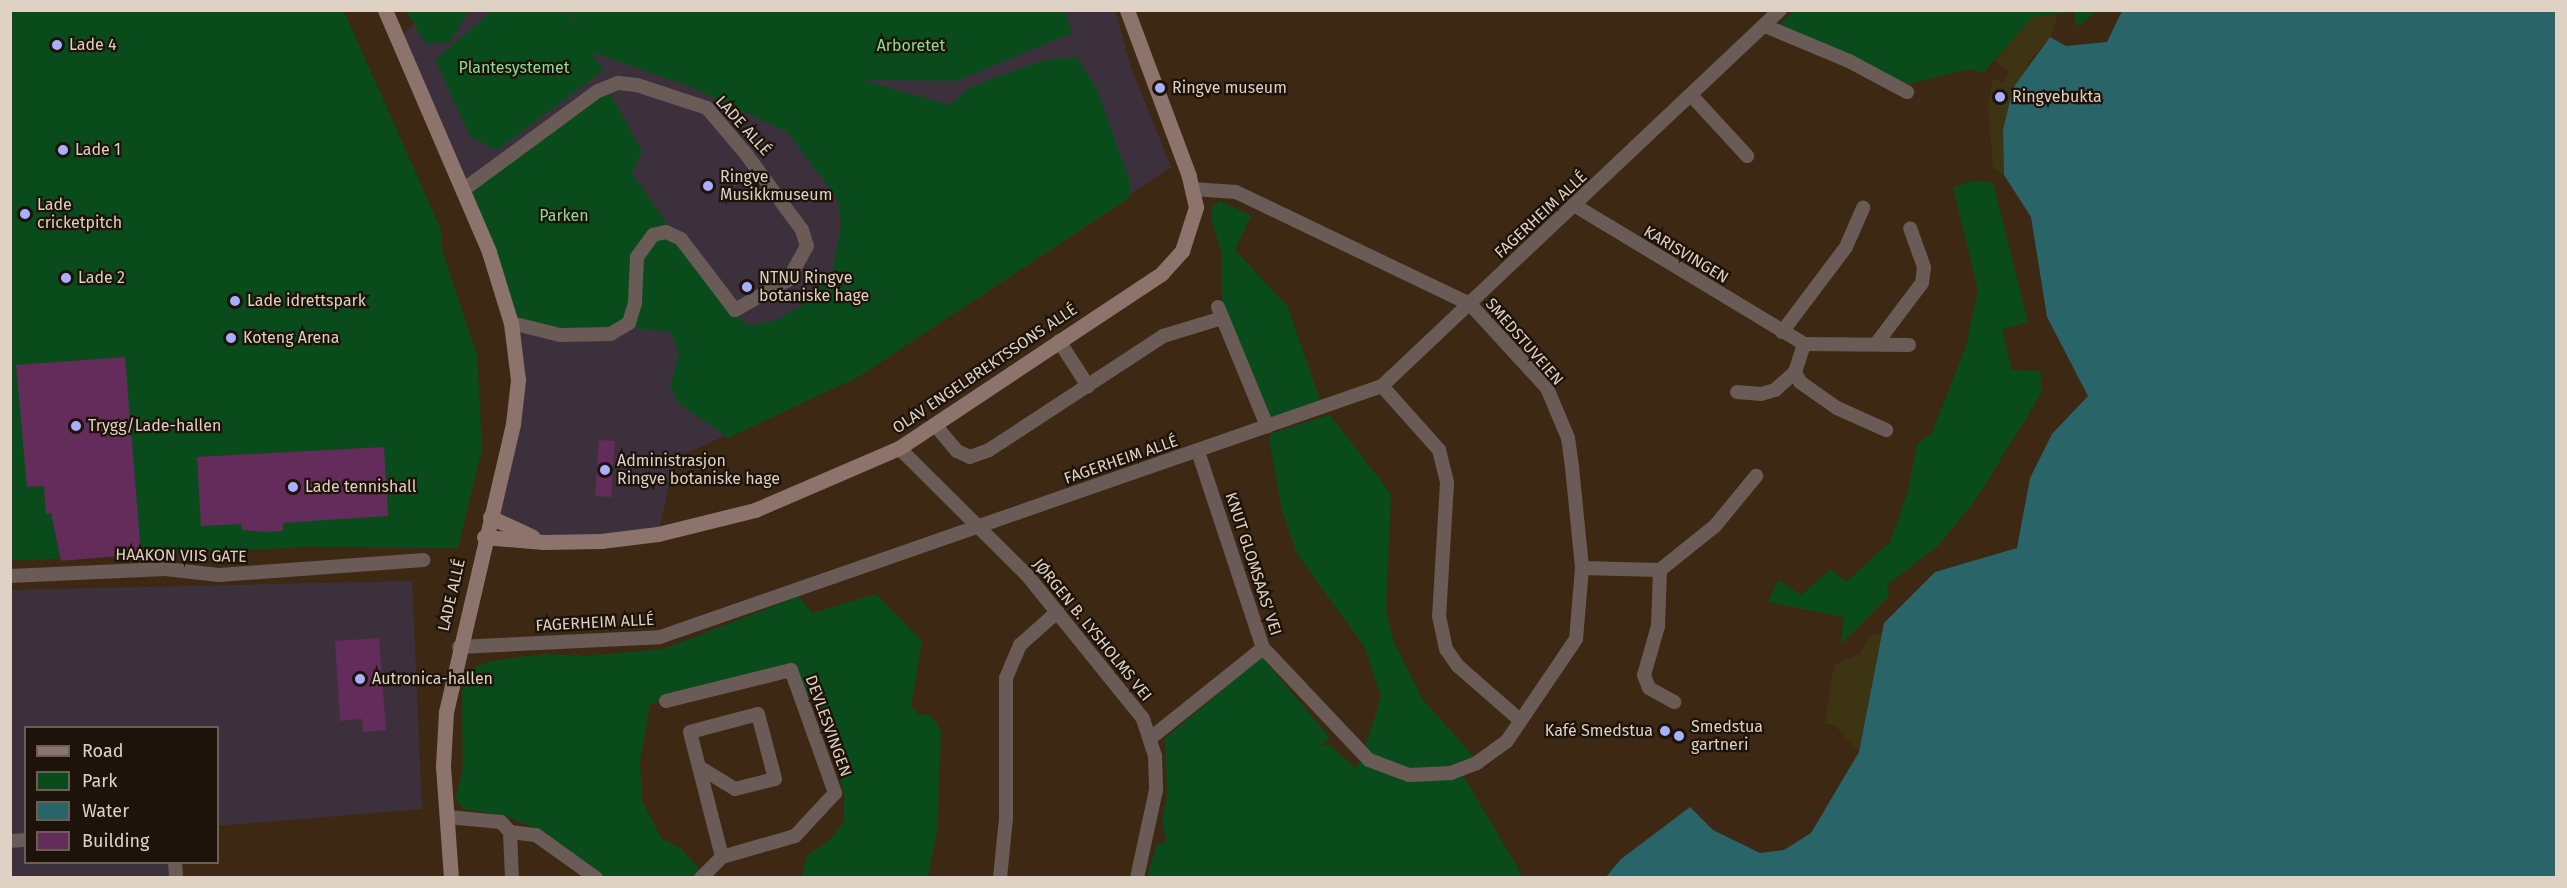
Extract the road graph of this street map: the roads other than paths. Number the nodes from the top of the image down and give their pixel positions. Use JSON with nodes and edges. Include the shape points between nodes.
{"nodes":[{"id":1,"x":385,"y":10,"type":"edge"},
{"id":2,"x":1127,"y":10,"type":"edge"},
{"id":3,"x":1780,"y":10,"type":"edge"},
{"id":4,"x":1765,"y":26,"type":"junction"},
{"id":5,"x":1907,"y":92,"type":"dead end"},
{"id":6,"x":1691,"y":95,"type":"junction"},
{"id":7,"x":1747,"y":156,"type":"dead end"},
{"id":8,"x":1192,"y":189,"type":"junction"},
{"id":9,"x":463,"y":190,"type":"junction"},
{"id":10,"x":1575,"y":205,"type":"junction"},
{"id":11,"x":1863,"y":208,"type":"dead end"},
{"id":12,"x":1910,"y":228,"type":"dead end"},
{"id":13,"x":1470,"y":304,"type":"junction"},
{"id":14,"x":511,"y":323,"type":"junction"},
{"id":15,"x":1782,"y":332,"type":"junction"},
{"id":16,"x":1059,"y":341,"type":"junction"},
{"id":17,"x":1804,"y":344,"type":"junction"},
{"id":18,"x":1876,"y":344,"type":"junction"},
{"id":19,"x":1909,"y":345,"type":"dead end"},
{"id":20,"x":1795,"y":372,"type":"junction"},
{"id":21,"x":1088,"y":386,"type":"junction"},
{"id":22,"x":1382,"y":386,"type":"junction"},
{"id":23,"x":1737,"y":392,"type":"dead end"},
{"id":24,"x":935,"y":425,"type":"junction"},
{"id":25,"x":1268,"y":426,"type":"junction"},
{"id":26,"x":1886,"y":430,"type":"dead end"},
{"id":27,"x":899,"y":448,"type":"junction"},
{"id":28,"x":1198,"y":451,"type":"junction"},
{"id":29,"x":1756,"y":476,"type":"dead end"},
{"id":30,"x":490,"y":517,"type":"junction"},
{"id":31,"x":980,"y":528,"type":"junction"},
{"id":32,"x":484,"y":537,"type":"junction"},
{"id":33,"x":544,"y":542,"type":"junction"},
{"id":34,"x":423,"y":560,"type":"dead end"},
{"id":35,"x":1582,"y":568,"type":"junction"},
{"id":36,"x":1660,"y":570,"type":"junction"},
{"id":37,"x":10,"y":576,"type":"edge"},
{"id":38,"x":1057,"y":612,"type":"junction"},
{"id":39,"x":459,"y":647,"type":"junction"},
{"id":40,"x":1263,"y":648,"type":"junction"},
{"id":41,"x":666,"y":701,"type":"dead end"},
{"id":42,"x":1674,"y":702,"type":"dead end"},
{"id":43,"x":1520,"y":720,"type":"junction"},
{"id":44,"x":1152,"y":737,"type":"junction"},
{"id":45,"x":699,"y":766,"type":"junction"},
{"id":46,"x":448,"y":817,"type":"junction"},
{"id":47,"x":510,"y":832,"type":"junction"},
{"id":48,"x":722,"y":857,"type":"junction"},
{"id":49,"x":451,"y":878,"type":"edge"},
{"id":50,"x":512,"y":878,"type":"edge"},
{"id":51,"x":596,"y":878,"type":"edge"},
{"id":52,"x":701,"y":878,"type":"edge"},
{"id":53,"x":1000,"y":878,"type":"edge"},
{"id":54,"x":1137,"y":878,"type":"edge"}],
"edges":[{"from":1,"to":9,"type":"street","name":"LADE ALLÉ"},
{"from":2,"to":8,"type":"street","name":"OLAV ENGELBREKTSSONS ALLÉ"},
{"from":3,"to":4,"type":"street","name":"FAGERHEIM ALLÉ"},
{"from":4,"to":5,"type":"street","via":[[1850,61]]},
{"from":4,"to":6,"type":"street","name":"FAGERHEIM ALLÉ"},
{"from":6,"to":7,"type":"street"},
{"from":6,"to":10,"type":"street","name":"FAGERHEIM ALLÉ"},
{"from":8,"to":13,"type":"street","name":"SMEDSTUVEIEN","via":[[1236,192]]},
{"from":8,"to":16,"type":"street","name":"OLAV ENGELBREKTSSONS ALLÉ","via":[[1195,222],[1172,263]]},
{"from":9,"to":14,"type":"street","name":"LADE ALLÉ","via":[[489,252]]},
{"from":9,"to":14,"type":"street","name":"LADE ALLÉ","via":[[598,91],[618,83],[637,85],[706,108],[802,230],[807,246],[788,280],[735,310],[681,239],[666,232],[653,235],[637,257],[635,303],[629,323],[611,334],[560,334]]},
{"from":10,"to":13,"type":"street","name":"FAGERHEIM ALLÉ"},
{"from":10,"to":15,"type":"street","name":"KARISVINGEN"},
{"from":11,"to":15,"type":"street","via":[[1846,247]]},
{"from":12,"to":18,"type":"street","via":[[1924,267],[1922,283]]},
{"from":13,"to":22,"type":"street","name":"FAGERHEIM ALLÉ"},
{"from":13,"to":35,"type":"street","name":"SMEDSTUVEIEN","via":[[1547,388],[1558,411],[1568,438]]},
{"from":14,"to":30,"type":"street","name":"LADE ALLÉ","via":[[516,391]]},
{"from":15,"to":17,"type":"street","name":"KARISVINGEN"},
{"from":16,"to":21,"type":"street"},
{"from":16,"to":24,"type":"street","name":"OLAV ENGELBREKTSSONS ALLÉ"},
{"from":17,"to":18,"type":"street","name":"KARISVINGEN"},
{"from":17,"to":20,"type":"street"},
{"from":18,"to":19,"type":"street","name":"KARISVINGEN"},
{"from":20,"to":23,"type":"street","via":[[1775,390],[1761,394]]},
{"from":20,"to":26,"type":"street","via":[[1800,381],[1837,408]]},
{"from":21,"to":24,"type":"street","via":[[970,457],[957,451]]},
{"from":21,"to":25,"type":"street","via":[[1163,336],[1218,313]]},
{"from":22,"to":25,"type":"street","name":"FAGERHEIM ALLÉ"},
{"from":22,"to":43,"type":"street","via":[[1439,450],[1447,483],[1439,616],[1446,649],[1458,666]]},
{"from":24,"to":27,"type":"street","name":"OLAV ENGELBREKTSSONS ALLÉ"},
{"from":25,"to":28,"type":"street","name":"FAGERHEIM ALLÉ"},
{"from":27,"to":31,"type":"street","name":"JØRGEN B. LYSHOLMS VEI"},
{"from":27,"to":33,"type":"street","name":"OLAV ENGELBREKTSSONS ALLÉ","via":[[755,510],[657,534]]},
{"from":28,"to":31,"type":"street","name":"FAGERHEIM ALLÉ"},
{"from":28,"to":40,"type":"street","name":"KNUT GLOMSAAS' VEI"},
{"from":29,"to":36,"type":"street","via":[[1715,526]]},
{"from":30,"to":32,"type":"street","name":"LADE ALLÉ"},
{"from":30,"to":33,"type":"street","name":"OLAV ENGELBREKTSSONS ALLÉ"},
{"from":31,"to":38,"type":"street","name":"JØRGEN B. LYSHOLMS VEI"},
{"from":31,"to":39,"type":"street","name":"FAGERHEIM ALLÉ","via":[[660,637]]},
{"from":32,"to":33,"type":"street","name":"OLAV ENGELBREKTSSONS ALLÉ"},
{"from":32,"to":39,"type":"street","name":"LADE ALLÉ"},
{"from":34,"to":37,"type":"street","name":"HAAKON VIIS GATE","via":[[219,575],[165,569]]},
{"from":35,"to":36,"type":"street"},
{"from":35,"to":43,"type":"street","name":"SMEDSTUVEIEN","via":[[1576,639]]},
{"from":36,"to":42,"type":"street","via":[[1658,626],[1644,675],[1649,688]]},
{"from":38,"to":44,"type":"street","name":"JØRGEN B. LYSHOLMS VEI","via":[[1143,719]]},
{"from":38,"to":53,"type":"street","via":[[1020,645],[1006,678],[1006,818]]},
{"from":39,"to":46,"type":"street","name":"LADE ALLÉ","via":[[444,741]]},
{"from":40,"to":43,"type":"street","name":"KNUT GLOMSAAS' VEI","via":[[1369,760],[1409,775],[1451,773],[1476,763],[1507,741]]},
{"from":40,"to":44,"type":"street"},
{"from":41,"to":48,"type":"street","name":"DEVLESVINGEN","via":[[790,670],[835,793],[795,836]]},
{"from":44,"to":54,"type":"street","name":"JØRGEN B. LYSHOLMS VEI","via":[[1156,790]]},
{"from":45,"to":45,"type":"street","via":[[690,732],[758,714],[775,779],[735,789]]},
{"from":45,"to":48,"type":"street"},
{"from":46,"to":47,"type":"street","via":[[496,820]]},
{"from":46,"to":49,"type":"street","name":"LADE ALLÉ"},
{"from":47,"to":50,"type":"street"},
{"from":47,"to":51,"type":"street","via":[[536,835]]},
{"from":48,"to":52,"type":"street","name":"DEVLESVINGEN"}]}
